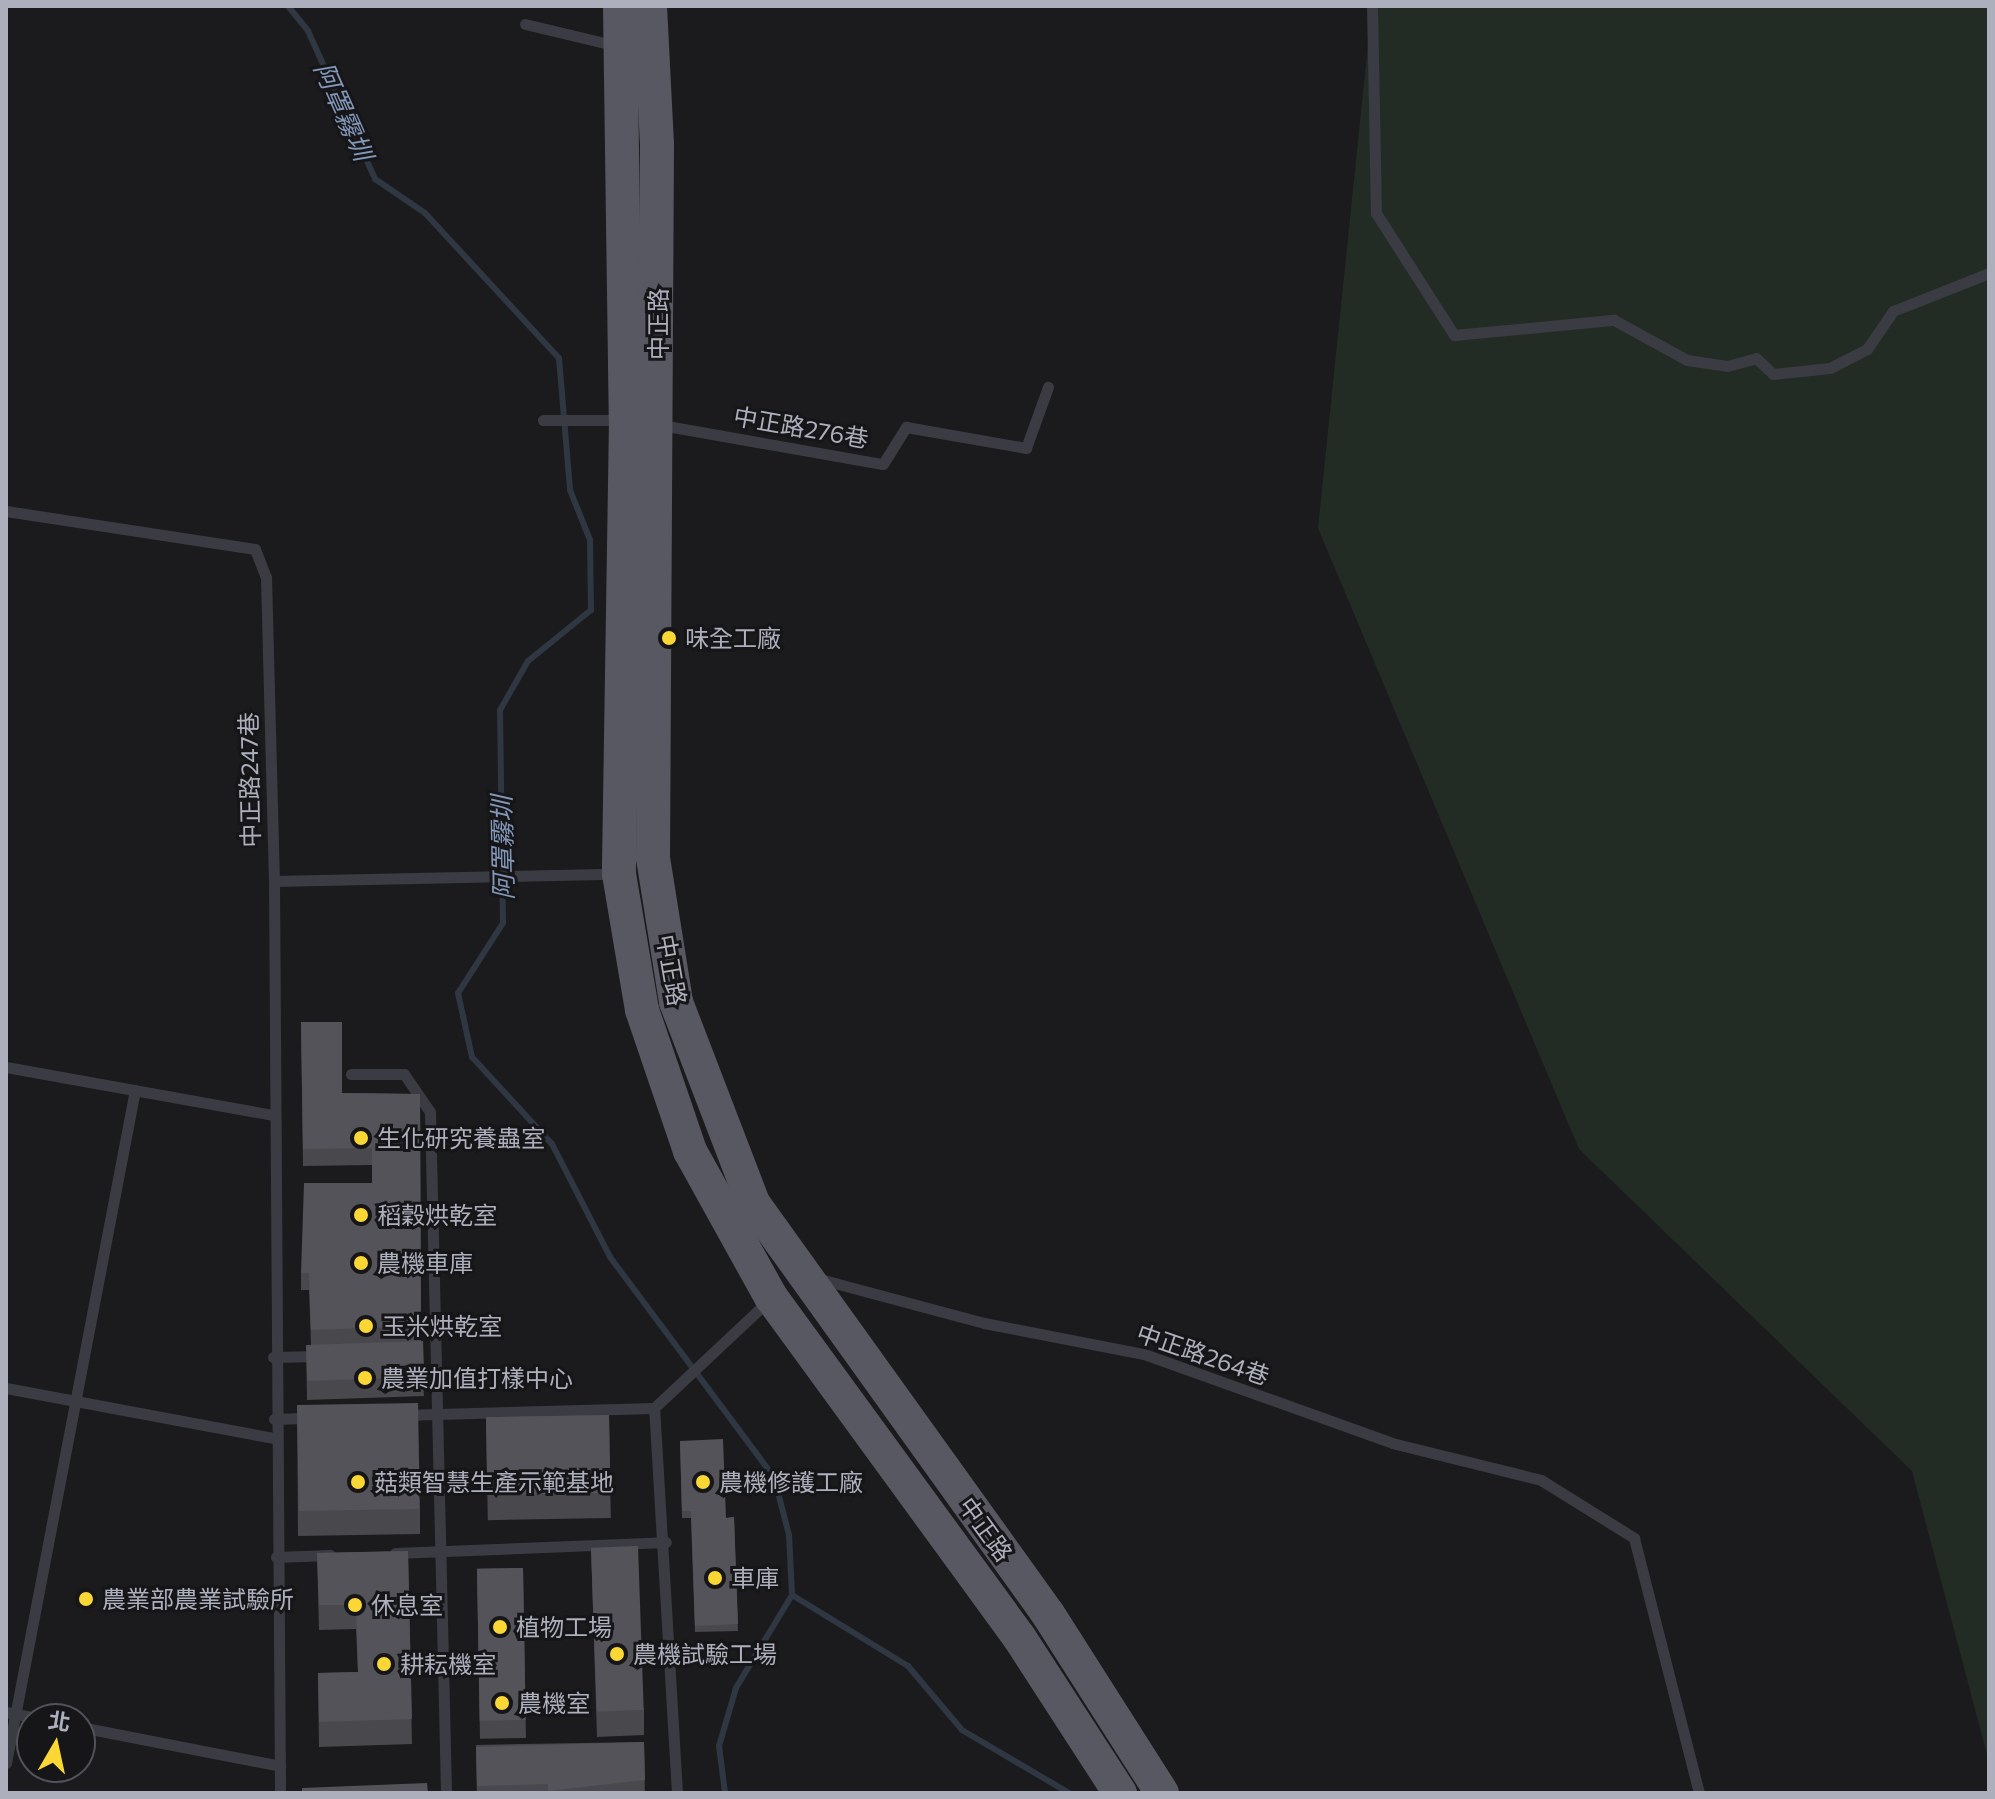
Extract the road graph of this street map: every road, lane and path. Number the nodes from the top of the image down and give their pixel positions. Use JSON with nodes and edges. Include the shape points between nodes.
{"nodes":[{"id":1,"x":620,"y":6,"type":"edge"},
{"id":2,"x":650,"y":6,"type":"edge"},
{"id":3,"x":1372,"y":6,"type":"edge"},
{"id":4,"x":525,"y":24,"type":"dead end"},
{"id":5,"x":622,"y":47,"type":"junction"},
{"id":6,"x":1989,"y":273,"type":"edge"},
{"id":7,"x":1048,"y":387,"type":"dead end"},
{"id":8,"x":543,"y":420,"type":"dead end"},
{"id":9,"x":629,"y":422,"type":"junction"},
{"id":10,"x":6,"y":511,"type":"edge"},
{"id":11,"x":636,"y":866,"type":"junction"},
{"id":12,"x":274,"y":881,"type":"junction"},
{"id":13,"x":6,"y":1067,"type":"edge"},
{"id":14,"x":351,"y":1074,"type":"dead end"},
{"id":15,"x":135,"y":1090,"type":"junction"},
{"id":16,"x":274,"y":1115,"type":"junction"},
{"id":17,"x":800,"y":1273,"type":"junction"},
{"id":18,"x":771,"y":1297,"type":"junction"},
{"id":19,"x":435,"y":1351,"type":"junction"},
{"id":20,"x":420,"y":1352,"type":"edge"},
{"id":21,"x":332,"y":1355,"type":"edge"},
{"id":22,"x":273,"y":1357,"type":"junction"},
{"id":23,"x":6,"y":1388,"type":"edge"},
{"id":24,"x":77,"y":1401,"type":"junction"},
{"id":25,"x":654,"y":1408,"type":"junction"},
{"id":26,"x":437,"y":1414,"type":"junction"},
{"id":27,"x":392,"y":1415,"type":"edge"},
{"id":28,"x":333,"y":1417,"type":"edge"},
{"id":29,"x":274,"y":1419,"type":"junction"},
{"id":30,"x":274,"y":1438,"type":"junction"},
{"id":31,"x":666,"y":1542,"type":"junction"},
{"id":32,"x":440,"y":1551,"type":"junction"},
{"id":33,"x":381,"y":1553,"type":"edge"},
{"id":34,"x":351,"y":1554,"type":"edge"},
{"id":35,"x":276,"y":1557,"type":"junction"},
{"id":36,"x":11,"y":1713,"type":"edge"},
{"id":37,"x":96,"y":1730,"type":"edge"},
{"id":38,"x":6,"y":1763,"type":"edge"},
{"id":39,"x":280,"y":1766,"type":"junction"},
{"id":40,"x":1161,"y":1790,"type":"edge"},
{"id":41,"x":280,"y":1793,"type":"edge"},
{"id":42,"x":446,"y":1793,"type":"edge"},
{"id":43,"x":677,"y":1793,"type":"edge"},
{"id":44,"x":1120,"y":1793,"type":"edge"},
{"id":45,"x":1699,"y":1793,"type":"edge"}],
"edges":[{"from":1,"to":5,"type":"main road","name":"中正路"},
{"from":2,"to":9,"type":"main road","name":"中正路"},
{"from":3,"to":6,"type":"lane","via":[[1369,73],[1376,213],[1454,335],[1614,320],[1687,360],[1727,366],[1756,358],[1773,374],[1830,368],[1867,349],[1893,311]]},
{"from":4,"to":5,"type":"lane"},
{"from":5,"to":9,"type":"main road","name":"中正路"},
{"from":7,"to":9,"type":"lane","name":"中正路276巷","via":[[1026,448],[906,427],[883,464]]},
{"from":8,"to":9,"type":"lane"},
{"from":9,"to":11,"type":"main road","name":"中正路"},
{"from":10,"to":12,"type":"lane","name":"中正路247巷","via":[[255,549],[266,577]]},
{"from":11,"to":12,"type":"lane","name":"中正路247巷"},
{"from":11,"to":17,"type":"main road","name":"中正路","via":[[697,1068],[753,1203]]},
{"from":11,"to":18,"type":"main road","name":"中正路","via":[[642,1010],[690,1151]]},
{"from":12,"to":16,"type":"lane"},
{"from":13,"to":15,"type":"lane"},
{"from":14,"to":19,"type":"lane","via":[[404,1074],[430,1112]]},
{"from":15,"to":16,"type":"lane"},
{"from":15,"to":24,"type":"lane"},
{"from":16,"to":22,"type":"lane"},
{"from":17,"to":40,"type":"main road","name":"中正路","via":[[1048,1614]]},
{"from":17,"to":45,"type":"lane","name":"中正路264巷","via":[[984,1323],[1144,1354],[1392,1443],[1541,1480],[1634,1538]]},
{"from":18,"to":25,"type":"lane"},
{"from":18,"to":44,"type":"main road","name":"中正路","via":[[1019,1637]]},
{"from":19,"to":20,"type":"lane"},
{"from":19,"to":26,"type":"lane"},
{"from":21,"to":22,"type":"lane"},
{"from":22,"to":29,"type":"lane"},
{"from":23,"to":24,"type":"lane"},
{"from":24,"to":30,"type":"lane"},
{"from":24,"to":36,"type":"lane"},
{"from":25,"to":26,"type":"lane"},
{"from":25,"to":31,"type":"lane"},
{"from":26,"to":27,"type":"lane"},
{"from":26,"to":32,"type":"lane"},
{"from":28,"to":29,"type":"lane"},
{"from":29,"to":30,"type":"lane"},
{"from":30,"to":35,"type":"lane"},
{"from":31,"to":32,"type":"lane"},
{"from":31,"to":43,"type":"lane"},
{"from":32,"to":33,"type":"lane"},
{"from":32,"to":42,"type":"lane"},
{"from":34,"to":35,"type":"lane"},
{"from":35,"to":39,"type":"lane"},
{"from":36,"to":38,"type":"lane"},
{"from":37,"to":39,"type":"lane"},
{"from":39,"to":41,"type":"lane"}]}
